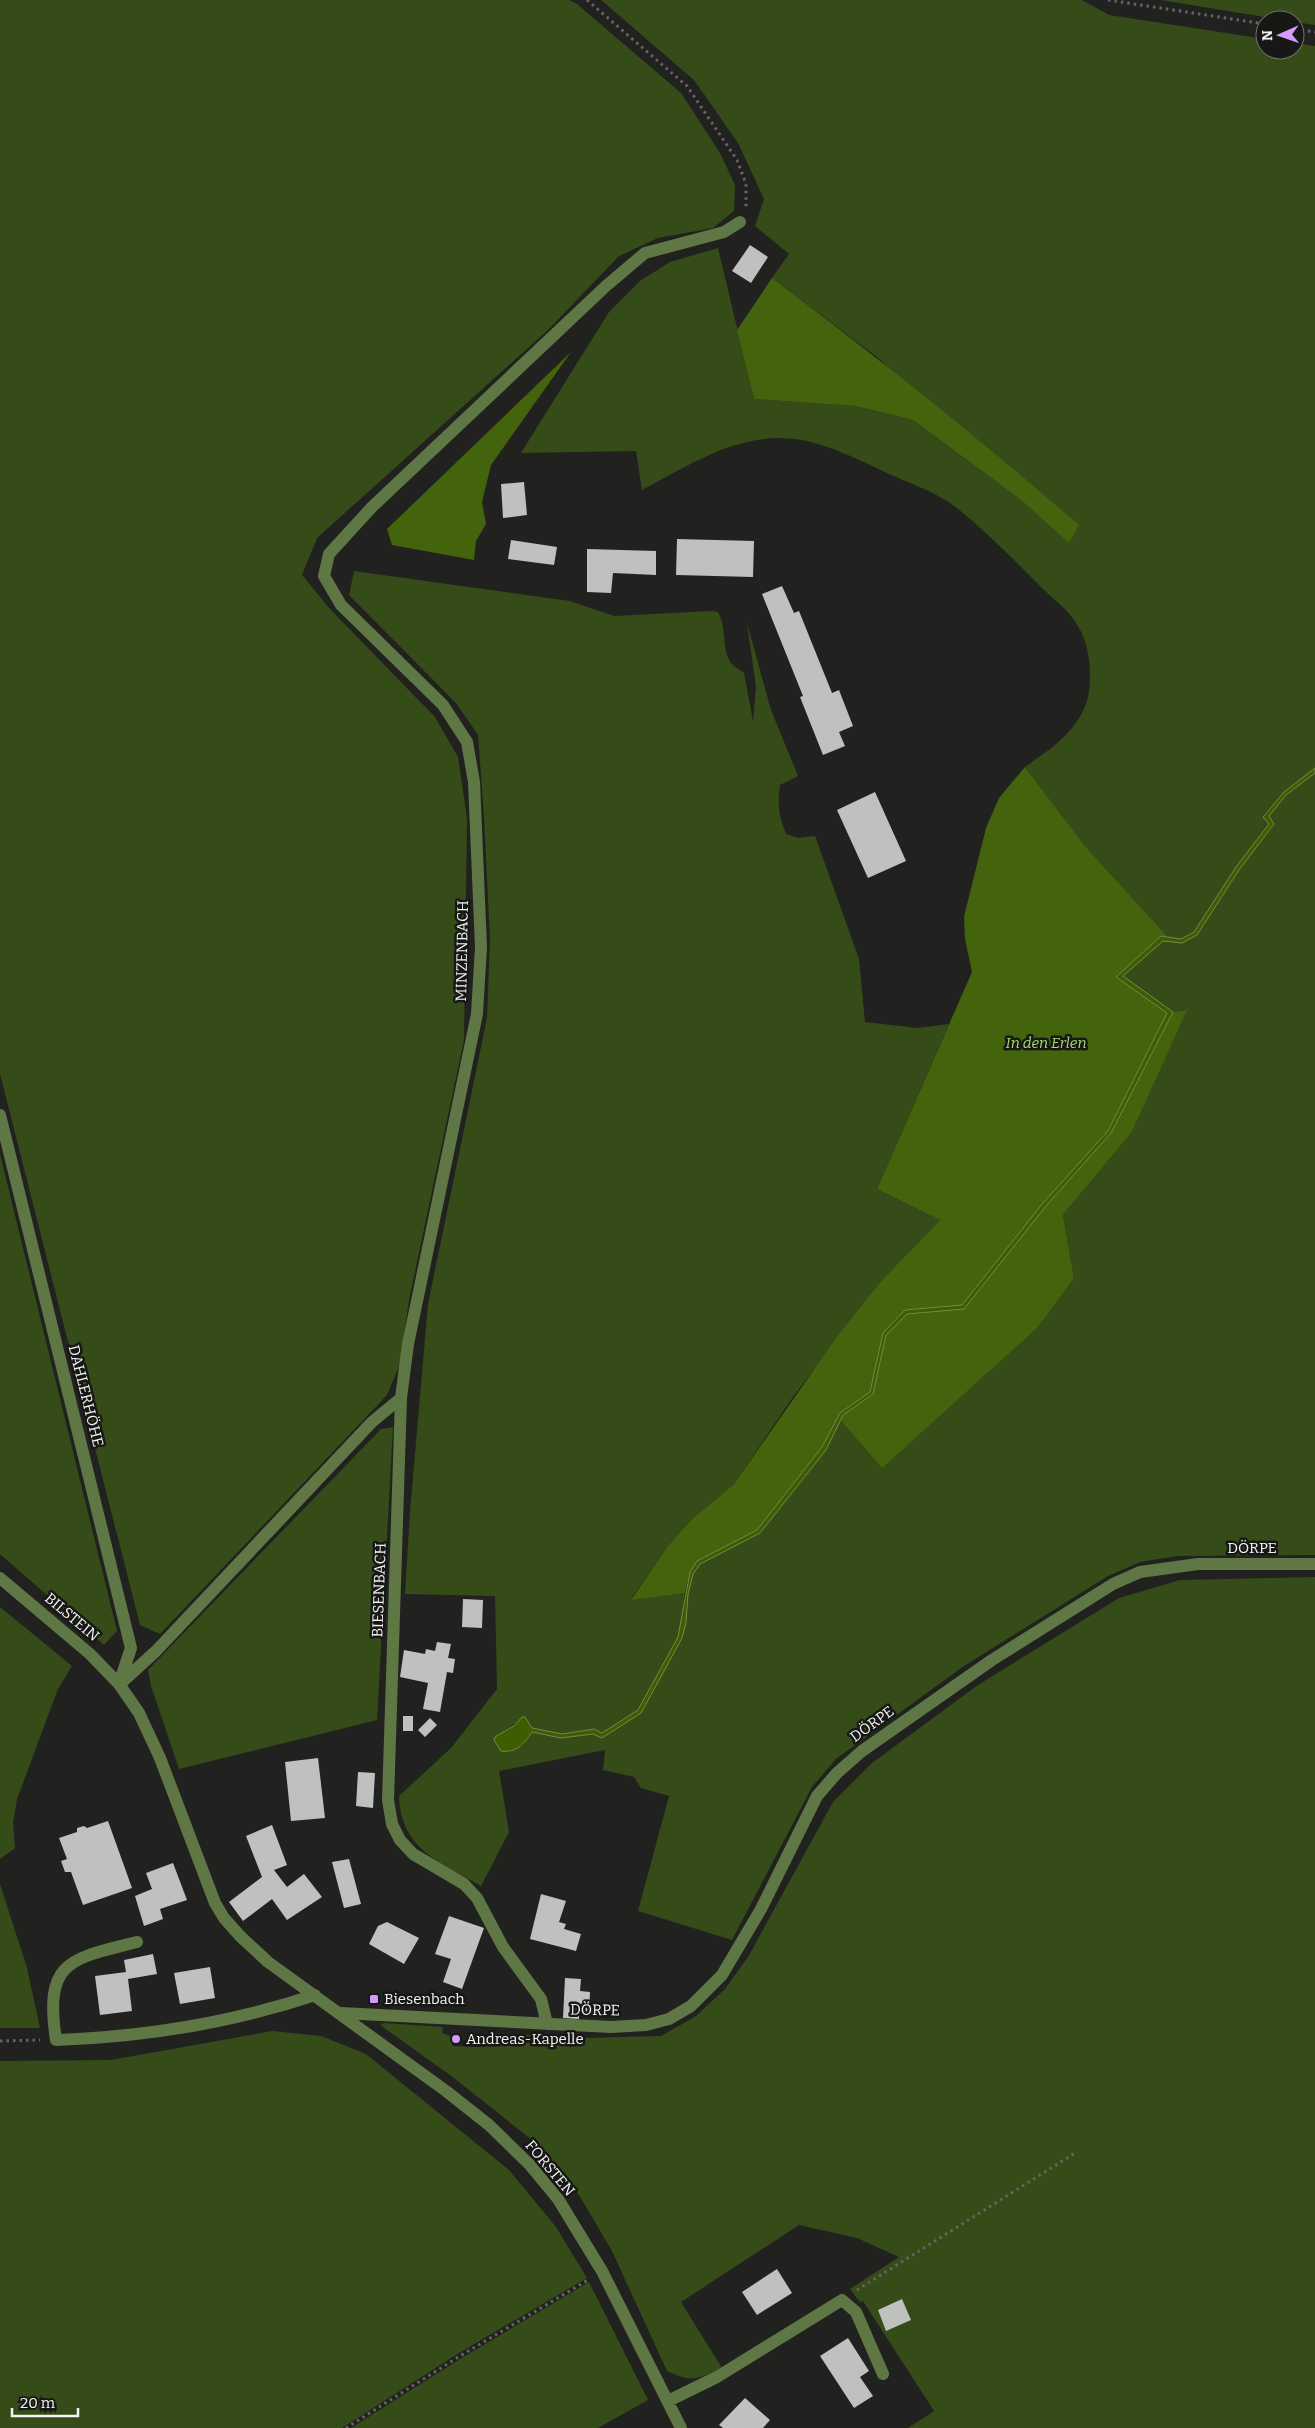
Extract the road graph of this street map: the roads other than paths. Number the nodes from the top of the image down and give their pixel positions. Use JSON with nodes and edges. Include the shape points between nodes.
{"nodes":[{"id":1,"x":740,"y":222,"type":"road end"},
{"id":2,"x":0,"y":1115,"type":"edge"},
{"id":3,"x":401,"y":1398,"type":"junction"},
{"id":4,"x":1315,"y":1564,"type":"edge"},
{"id":5,"x":0,"y":1578,"type":"edge"},
{"id":6,"x":119,"y":1684,"type":"junction"},
{"id":7,"x":137,"y":1942,"type":"dead end"},
{"id":8,"x":315,"y":1995,"type":"junction"},
{"id":9,"x":341,"y":2013,"type":"junction"},
{"id":10,"x":547,"y":2024,"type":"junction"},
{"id":11,"x":883,"y":2374,"type":"dead end"},
{"id":12,"x":668,"y":2401,"type":"junction"},
{"id":13,"x":681,"y":2428,"type":"edge"}],
"edges":[{"from":1,"to":3,"type":"street","name":"MINZENBACH","via":[[724,232],[645,253],[379,501],[329,554],[324,576],[341,605],[443,705],[467,742],[474,782],[481,947],[477,1014],[408,1344]]},
{"from":2,"to":6,"type":"street","name":"DAHLERHÖHE","via":[[131,1648]]},
{"from":3,"to":6,"type":"street","via":[[372,1422],[156,1651]]},
{"from":3,"to":10,"type":"street","name":"BIESENBACH","via":[[388,1800],[392,1824],[400,1840],[413,1854],[464,1884],[477,1898],[503,1947],[541,1999]]},
{"from":4,"to":10,"type":"street","name":"DÖRPE","via":[[1165,1566],[1140,1572],[1113,1584],[992,1660],[862,1751],[837,1773],[817,1796],[761,1909],[722,1975],[691,2006],[669,2019],[646,2026]]},
{"from":5,"to":6,"type":"street","name":"BILSTEIN","via":[[90,1654]]},
{"from":6,"to":8,"type":"street","via":[[139,1713],[160,1758],[215,1903],[224,1918],[268,1962]]},
{"from":7,"to":8,"type":"street","via":[[71,1962],[57,1978],[52,1997],[56,2040],[152,2034],[264,2012]]},
{"from":8,"to":9,"type":"street"},
{"from":9,"to":10,"type":"street"},
{"from":9,"to":12,"type":"street","name":"FORSTEN","via":[[453,2096],[529,2164],[558,2199],[602,2272]]},
{"from":11,"to":12,"type":"street","via":[[856,2312],[842,2300],[717,2377]]},
{"from":12,"to":13,"type":"street","name":"FORSTEN"}]}
